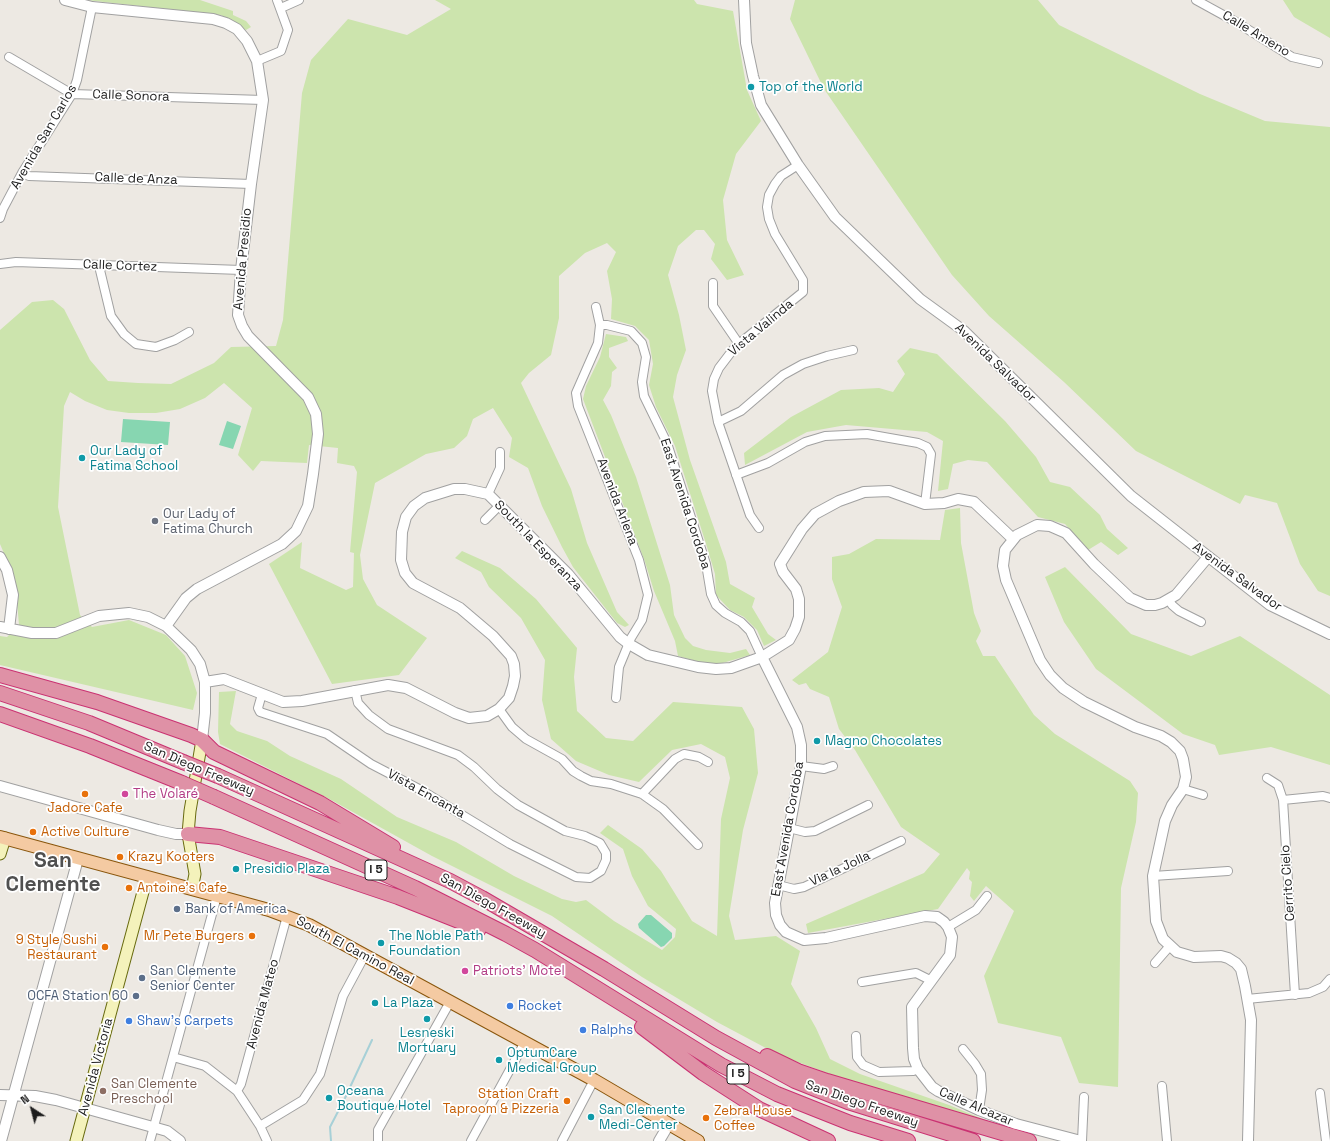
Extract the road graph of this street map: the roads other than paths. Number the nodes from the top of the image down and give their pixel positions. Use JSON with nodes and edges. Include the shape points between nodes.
{"nodes":[{"id":1,"x":65,"y":0,"type":"edge"},
{"id":2,"x":277,"y":0,"type":"edge"},
{"id":3,"x":299,"y":0,"type":"edge"},
{"id":4,"x":744,"y":0,"type":"edge"},
{"id":5,"x":1196,"y":0,"type":"edge"},
{"id":6,"x":92,"y":7,"type":"junction"},
{"id":7,"x":281,"y":8,"type":"junction"},
{"id":8,"x":9,"y":57,"type":"dead end"},
{"id":9,"x":257,"y":61,"type":"junction"},
{"id":10,"x":1318,"y":63,"type":"dead end"},
{"id":11,"x":72,"y":94,"type":"junction"},
{"id":12,"x":263,"y":100,"type":"junction"},
{"id":13,"x":798,"y":165,"type":"junction"},
{"id":14,"x":22,"y":173,"type":"junction"},
{"id":15,"x":250,"y":184,"type":"junction"},
{"id":16,"x":0,"y":218,"type":"edge"},
{"id":17,"x":0,"y":264,"type":"edge"},
{"id":18,"x":99,"y":266,"type":"junction"},
{"id":19,"x":241,"y":270,"type":"junction"},
{"id":20,"x":713,"y":282,"type":"dead end"},
{"id":21,"x":596,"y":307,"type":"dead end"},
{"id":22,"x":600,"y":325,"type":"junction"},
{"id":23,"x":189,"y":332,"type":"dead end"},
{"id":24,"x":739,"y":344,"type":"junction"},
{"id":25,"x":852,"y":350,"type":"dead end"},
{"id":26,"x":718,"y":422,"type":"junction"},
{"id":27,"x":500,"y":452,"type":"dead end"},
{"id":28,"x":736,"y":475,"type":"junction"},
{"id":29,"x":488,"y":494,"type":"junction"},
{"id":30,"x":925,"y":504,"type":"junction"},
{"id":31,"x":500,"y":505,"type":"junction"},
{"id":32,"x":486,"y":520,"type":"dead end"},
{"id":33,"x":759,"y":528,"type":"dead end"},
{"id":34,"x":1013,"y":539,"type":"junction"},
{"id":35,"x":0,"y":557,"type":"edge"},
{"id":36,"x":1208,"y":557,"type":"junction"},
{"id":37,"x":1169,"y":600,"type":"junction"},
{"id":38,"x":1201,"y":622,"type":"dead end"},
{"id":39,"x":166,"y":626,"type":"junction"},
{"id":40,"x":4,"y":628,"type":"edge"},
{"id":41,"x":1330,"y":634,"type":"edge"},
{"id":42,"x":629,"y":644,"type":"junction"},
{"id":43,"x":762,"y":657,"type":"junction"},
{"id":44,"x":0,"y":675,"type":"edge"},
{"id":45,"x":205,"y":682,"type":"junction"},
{"id":46,"x":355,"y":690,"type":"junction"},
{"id":47,"x":0,"y":693,"type":"edge"},
{"id":48,"x":262,"y":694,"type":"junction"},
{"id":49,"x":616,"y":698,"type":"dead end"},
{"id":50,"x":499,"y":709,"type":"junction"},
{"id":51,"x":0,"y":714,"type":"edge"},
{"id":52,"x":202,"y":740,"type":"junction"},
{"id":53,"x":708,"y":762,"type":"dead end"},
{"id":54,"x":801,"y":766,"type":"junction"},
{"id":55,"x":833,"y":766,"type":"dead end"},
{"id":56,"x":1267,"y":778,"type":"dead end"},
{"id":57,"x":0,"y":786,"type":"edge"},
{"id":58,"x":1183,"y":789,"type":"junction"},
{"id":59,"x":642,"y":794,"type":"junction"},
{"id":60,"x":1203,"y":795,"type":"dead end"},
{"id":61,"x":1330,"y":798,"type":"edge"},
{"id":62,"x":1283,"y":800,"type":"junction"},
{"id":63,"x":868,"y":805,"type":"dead end"},
{"id":64,"x":788,"y":828,"type":"junction"},
{"id":65,"x":188,"y":834,"type":"junction"},
{"id":66,"x":2,"y":838,"type":"edge"},
{"id":67,"x":901,"y":841,"type":"dead end"},
{"id":68,"x":698,"y":845,"type":"dead end"},
{"id":69,"x":0,"y":854,"type":"edge"},
{"id":70,"x":78,"y":859,"type":"junction"},
{"id":71,"x":1228,"y":872,"type":"dead end"},
{"id":72,"x":1153,"y":876,"type":"junction"},
{"id":73,"x":147,"y":877,"type":"junction"},
{"id":74,"x":450,"y":881,"type":"junction"},
{"id":75,"x":778,"y":885,"type":"junction"},
{"id":76,"x":192,"y":889,"type":"junction"},
{"id":77,"x":217,"y":896,"type":"junction"},
{"id":78,"x":987,"y":896,"type":"dead end"},
{"id":79,"x":288,"y":916,"type":"junction"},
{"id":80,"x":948,"y":927,"type":"junction"},
{"id":81,"x":1170,"y":947,"type":"junction"},
{"id":82,"x":535,"y":950,"type":"junction"},
{"id":83,"x":365,"y":955,"type":"junction"},
{"id":84,"x":1155,"y":963,"type":"dead end"},
{"id":85,"x":582,"y":980,"type":"junction"},
{"id":86,"x":930,"y":980,"type":"junction"},
{"id":87,"x":1330,"y":980,"type":"edge"},
{"id":88,"x":862,"y":982,"type":"dead end"},
{"id":89,"x":1295,"y":995,"type":"junction"},
{"id":90,"x":1247,"y":999,"type":"junction"},
{"id":91,"x":450,"y":1002,"type":"junction"},
{"id":92,"x":856,"y":1036,"type":"dead end"},
{"id":93,"x":716,"y":1038,"type":"junction"},
{"id":94,"x":525,"y":1042,"type":"junction"},
{"id":95,"x":963,"y":1049,"type":"dead end"},
{"id":96,"x":173,"y":1057,"type":"junction"},
{"id":97,"x":918,"y":1069,"type":"junction"},
{"id":98,"x":594,"y":1080,"type":"junction"},
{"id":99,"x":1162,"y":1086,"type":"dead end"},
{"id":100,"x":237,"y":1091,"type":"junction"},
{"id":101,"x":1320,"y":1093,"type":"dead end"},
{"id":102,"x":14,"y":1094,"type":"junction"},
{"id":103,"x":0,"y":1095,"type":"edge"},
{"id":104,"x":1084,"y":1097,"type":"dead end"},
{"id":105,"x":84,"y":1108,"type":"junction"},
{"id":106,"x":979,"y":1110,"type":"junction"},
{"id":107,"x":669,"y":1124,"type":"junction"},
{"id":108,"x":260,"y":1126,"type":"junction"},
{"id":109,"x":154,"y":1128,"type":"junction"},
{"id":110,"x":2,"y":1141,"type":"edge"},
{"id":111,"x":76,"y":1141,"type":"edge"},
{"id":112,"x":150,"y":1141,"type":"edge"},
{"id":113,"x":180,"y":1141,"type":"edge"},
{"id":114,"x":267,"y":1141,"type":"edge"},
{"id":115,"x":378,"y":1141,"type":"edge"},
{"id":116,"x":471,"y":1141,"type":"edge"},
{"id":117,"x":562,"y":1141,"type":"edge"},
{"id":118,"x":659,"y":1141,"type":"edge"},
{"id":119,"x":698,"y":1141,"type":"edge"},
{"id":120,"x":828,"y":1141,"type":"edge"},
{"id":121,"x":908,"y":1141,"type":"edge"},
{"id":122,"x":973,"y":1141,"type":"edge"},
{"id":123,"x":1030,"y":1141,"type":"edge"},
{"id":124,"x":1082,"y":1141,"type":"edge"},
{"id":125,"x":1167,"y":1141,"type":"edge"},
{"id":126,"x":1248,"y":1141,"type":"edge"},
{"id":127,"x":1326,"y":1141,"type":"edge"}],
"edges":[{"from":1,"to":6,"type":"street","name":"Avenida Presidio"},
{"from":2,"to":7,"type":"street"},
{"from":3,"to":7,"type":"street"},
{"from":4,"to":13,"type":"street","name":"Avenida Salvador","via":[[746,43],[761,105]]},
{"from":5,"to":10,"type":"street","name":"Calle Ameno","via":[[1292,56]]},
{"from":6,"to":9,"type":"street","name":"Avenida Presidio","via":[[213,19],[226,23],[237,29],[247,41]]},
{"from":6,"to":11,"type":"street","name":"Avenida San Carlos"},
{"from":7,"to":9,"type":"street","via":[[288,30],[281,50]]},
{"from":8,"to":11,"type":"street","name":"Calle Sonora"},
{"from":9,"to":12,"type":"street","name":"Avenida Presidio"},
{"from":11,"to":12,"type":"street","name":"Calle Sonora"},
{"from":11,"to":14,"type":"street","name":"Avenida San Carlos"},
{"from":12,"to":15,"type":"street","name":"Avenida Presidio"},
{"from":13,"to":24,"type":"street","name":"Vista Valinda","via":[[774,184],[767,207],[775,234],[803,280],[804,292]]},
{"from":13,"to":36,"type":"street","name":"Avenida Salvador","via":[[835,217],[920,299],[964,331],[1132,496]]},
{"from":14,"to":15,"type":"street","name":"Calle de Anza","via":[[29,176]]},
{"from":14,"to":16,"type":"street","name":"Avenida San Carlos"},
{"from":15,"to":19,"type":"street","name":"Avenida Presidio"},
{"from":17,"to":18,"type":"street","name":"Calle Cortez","via":[[16,262]]},
{"from":18,"to":19,"type":"street","name":"Calle Cortez"},
{"from":18,"to":23,"type":"street","via":[[111,316],[124,334],[136,344],[156,347]]},
{"from":19,"to":39,"type":"street","name":"Avenida Presidio","via":[[238,315],[242,326],[248,336],[308,397],[316,414],[318,434],[308,506],[296,531],[282,544],[197,589],[186,598]]},
{"from":20,"to":24,"type":"street","via":[[713,306]]},
{"from":21,"to":22,"type":"street","name":"Avenida Arlena"},
{"from":22,"to":42,"type":"street","name":"Avenida Arlena","via":[[593,358],[576,393],[578,406],[639,560],[648,595],[642,620]]},
{"from":22,"to":43,"type":"street","name":"East Avenida Cordoba","via":[[631,331],[642,343],[646,357],[642,382],[644,396],[667,443],[706,564],[711,594],[716,605],[750,631]]},
{"from":24,"to":26,"type":"street","name":"Vista Valinda","via":[[723,360],[714,379],[712,391]]},
{"from":25,"to":26,"type":"street","via":[[803,364],[783,375],[742,411]]},
{"from":26,"to":28,"type":"street","name":"Vista Valinda"},
{"from":27,"to":29,"type":"street","via":[[500,468]]},
{"from":28,"to":30,"type":"street","via":[[768,463],[805,442],[825,436],[867,434],[918,443],[927,447],[931,454]]},
{"from":28,"to":33,"type":"street","name":"Vista Valinda","via":[[750,515]]},
{"from":29,"to":31,"type":"street","name":"South la Esperanza"},
{"from":29,"to":50,"type":"street","name":"South la Esperanza","via":[[454,489],[425,498],[414,506],[406,517],[400,545],[405,573],[412,584],[460,608],[493,636],[511,656],[515,670],[513,686],[509,698]]},
{"from":30,"to":34,"type":"street","via":[[958,499],[974,502]]},
{"from":30,"to":43,"type":"street","name":"South la Esperanza","via":[[889,491],[864,492],[839,501],[815,514],[794,540],[780,564],[796,589],[799,599],[799,617],[795,629],[789,640]]},
{"from":31,"to":32,"type":"street"},
{"from":31,"to":42,"type":"street","name":"South la Esperanza","via":[[568,574],[620,637]]},
{"from":34,"to":37,"type":"street","via":[[1024,530],[1037,525],[1057,528],[1066,533],[1094,564],[1136,602],[1155,605]]},
{"from":34,"to":58,"type":"street","via":[[1003,557],[1003,572],[1040,660],[1063,688],[1084,702],[1171,742],[1180,751],[1186,766]]},
{"from":35,"to":40,"type":"street","via":[[7,570],[13,595]]},
{"from":36,"to":37,"type":"street"},
{"from":36,"to":41,"type":"street","name":"Avenida Salvador","via":[[1270,605]]},
{"from":37,"to":38,"type":"street","via":[[1179,611]]},
{"from":39,"to":40,"type":"street","via":[[148,617],[129,613],[99,616],[56,633],[44,634]]},
{"from":39,"to":45,"type":"street","via":[[191,650],[200,664]]},
{"from":42,"to":43,"type":"street","name":"South la Esperanza","via":[[648,655],[716,669],[731,668]]},
{"from":42,"to":49,"type":"street","name":"Avenida Arlena","via":[[619,667]]},
{"from":43,"to":54,"type":"street","name":"East Avenida Cordoba","via":[[797,727],[801,745]]},
{"from":44,"to":52,"type":"highway","via":[[106,705]]},
{"from":45,"to":48,"type":"street","via":[[224,679]]},
{"from":45,"to":52,"type":"street"},
{"from":46,"to":48,"type":"street","via":[[291,702],[283,702]]},
{"from":46,"to":48,"type":"street","name":"Vista Encanta","via":[[358,703],[388,729],[458,755],[518,805],[565,831],[600,843],[606,853],[605,865],[596,875],[584,879],[535,857],[421,790],[371,764],[327,734],[260,712],[258,708]]},
{"from":46,"to":50,"type":"street","via":[[388,685],[406,688],[469,718],[487,716]]},
{"from":47,"to":74,"type":"highway","name":"San Diego Freeway","number":"I 5","bridge":true,"via":[[89,723],[218,776]]},
{"from":50,"to":59,"type":"street","via":[[512,727],[526,739],[562,759],[581,776]]},
{"from":51,"to":82,"type":"highway","name":"San Diego Freeway","number":"I 5","bridge":true,"via":[[90,746],[214,797],[415,888]]},
{"from":52,"to":65,"type":"main road"},
{"from":52,"to":74,"type":"highway","via":[[214,752],[320,803]]},
{"from":53,"to":59,"type":"street","via":[[684,754],[675,759]]},
{"from":54,"to":55,"type":"street","via":[[824,769]]},
{"from":54,"to":64,"type":"street","name":"East Avenida Cordoba"},
{"from":56,"to":62,"type":"street","name":"Cerrito Cielo","via":[[1278,786]]},
{"from":57,"to":65,"type":"street","via":[[176,834]]},
{"from":58,"to":60,"type":"street"},
{"from":58,"to":72,"type":"street","via":[[1172,805],[1166,821]]},
{"from":59,"to":68,"type":"street","via":[[663,809]]},
{"from":61,"to":62,"type":"street","via":[[1323,796]]},
{"from":62,"to":89,"type":"street","name":"Cerrito Cielo"},
{"from":63,"to":64,"type":"street","via":[[815,831],[805,832]]},
{"from":64,"to":75,"type":"street","name":"East Avenida Cordoba"},
{"from":65,"to":76,"type":"main road","via":[[196,874]]},
{"from":65,"to":82,"type":"highway","via":[[220,837],[398,898]]},
{"from":66,"to":69,"type":"main road"},
{"from":66,"to":70,"type":"main road","name":"South El Camino Real"},
{"from":67,"to":75,"type":"street","name":"Via la Jolla","via":[[804,887],[794,889]]},
{"from":70,"to":73,"type":"main road","name":"South El Camino Real"},
{"from":70,"to":102,"type":"street"},
{"from":71,"to":72,"type":"street"},
{"from":72,"to":81,"type":"street","via":[[1158,930]]},
{"from":73,"to":76,"type":"main road","name":"South El Camino Real"},
{"from":73,"to":105,"type":"main road","name":"Avenida Victoria"},
{"from":74,"to":93,"type":"highway","name":"San Diego Freeway","number":"I 5","via":[[604,969]]},
{"from":75,"to":80,"type":"street","name":"East Avenida Cordoba","via":[[775,903],[780,925],[786,932],[804,940],[826,938],[925,916],[936,917]]},
{"from":76,"to":77,"type":"main road","name":"South El Camino Real"},
{"from":77,"to":79,"type":"main road","name":"South El Camino Real"},
{"from":77,"to":96,"type":"street"},
{"from":78,"to":80,"type":"street","via":[[976,910]]},
{"from":79,"to":83,"type":"main road","name":"South El Camino Real"},
{"from":79,"to":100,"type":"street","name":"Avenida Mateo"},
{"from":80,"to":86,"type":"street","via":[[952,937],[950,955]]},
{"from":81,"to":84,"type":"street"},
{"from":81,"to":90,"type":"street","via":[[1185,955],[1222,956],[1236,963],[1242,974]]},
{"from":82,"to":85,"type":"highway","name":"San Diego Freeway","number":"I 5"},
{"from":83,"to":91,"type":"main road","name":"South El Camino Real"},
{"from":83,"to":108,"type":"street","via":[[343,996],[320,1074],[303,1100]]},
{"from":85,"to":120,"type":"highway","via":[[703,1073],[759,1109]]},
{"from":85,"to":121,"type":"highway","name":"San Diego Freeway","number":"I 5","via":[[721,1065],[777,1094],[850,1123]]},
{"from":86,"to":88,"type":"street","via":[[916,973]]},
{"from":86,"to":97,"type":"street","via":[[915,1001],[911,1015],[914,1059]]},
{"from":87,"to":89,"type":"street","via":[[1316,991]]},
{"from":89,"to":90,"type":"street"},
{"from":90,"to":126,"type":"street","via":[[1251,1020]]},
{"from":91,"to":94,"type":"main road","name":"South El Camino Real"},
{"from":91,"to":115,"type":"street","via":[[378,1130]]},
{"from":92,"to":97,"type":"street","via":[[857,1057],[863,1064],[883,1072]]},
{"from":93,"to":122,"type":"highway","name":"San Diego Freeway","number":"I 5","via":[[795,1081],[848,1102]]},
{"from":93,"to":123,"type":"highway","via":[[747,1047],[798,1071],[827,1081]]},
{"from":94,"to":98,"type":"main road","name":"South El Camino Real"},
{"from":94,"to":116,"type":"street"},
{"from":95,"to":106,"type":"street","via":[[981,1074]]},
{"from":96,"to":100,"type":"street","via":[[205,1066]]},
{"from":96,"to":109,"type":"street"},
{"from":97,"to":106,"type":"street","name":"Calle Alcazar","via":[[932,1087]]},
{"from":98,"to":107,"type":"main road","name":"South El Camino Real"},
{"from":98,"to":117,"type":"street"},
{"from":99,"to":125,"type":"street"},
{"from":100,"to":108,"type":"street"},
{"from":101,"to":127,"type":"street"},
{"from":102,"to":103,"type":"street"},
{"from":102,"to":105,"type":"street","via":[[56,1100]]},
{"from":102,"to":110,"type":"street"},
{"from":104,"to":124,"type":"street"},
{"from":105,"to":109,"type":"street"},
{"from":105,"to":111,"type":"main road","name":"Avenida Victoria"},
{"from":106,"to":124,"type":"street","name":"Calle Alcazar","via":[[1016,1124]]},
{"from":107,"to":118,"type":"street"},
{"from":107,"to":119,"type":"main road","name":"South El Camino Real"},
{"from":108,"to":114,"type":"street"},
{"from":109,"to":112,"type":"street"},
{"from":109,"to":113,"type":"street","via":[[167,1131]]}]}
